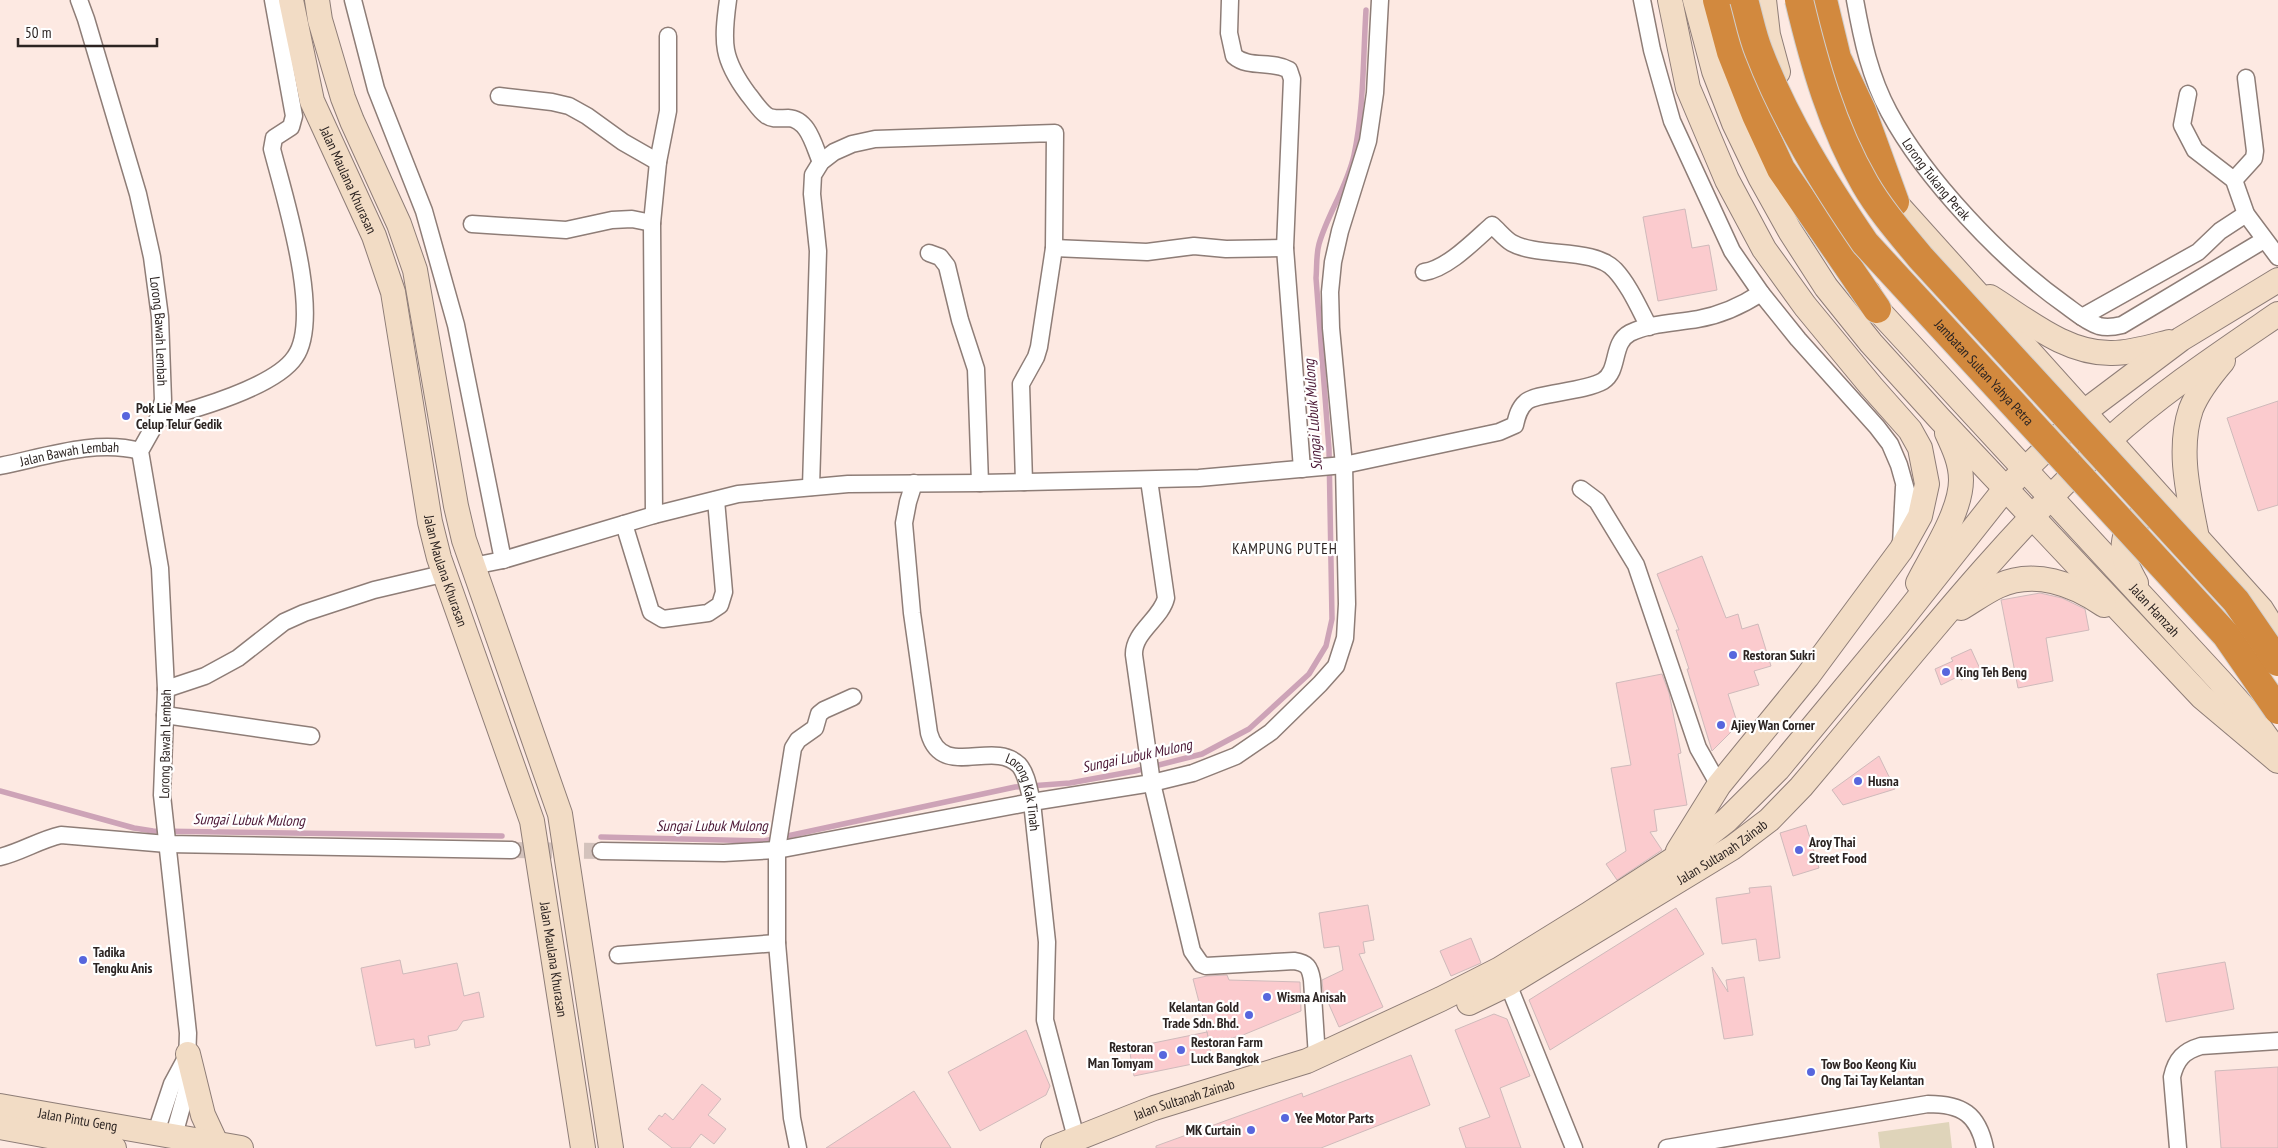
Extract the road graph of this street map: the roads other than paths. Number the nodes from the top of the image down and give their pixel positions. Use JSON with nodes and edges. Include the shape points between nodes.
{"nodes":[{"id":1,"x":78,"y":0,"type":"edge"},
{"id":2,"x":273,"y":0,"type":"edge"},
{"id":3,"x":291,"y":0,"type":"edge"},
{"id":4,"x":317,"y":0,"type":"edge"},
{"id":5,"x":353,"y":0,"type":"edge"},
{"id":6,"x":728,"y":0,"type":"edge"},
{"id":7,"x":1230,"y":0,"type":"edge"},
{"id":8,"x":1380,"y":0,"type":"edge"},
{"id":9,"x":1642,"y":0,"type":"edge"},
{"id":10,"x":1670,"y":0,"type":"edge"},
{"id":11,"x":1696,"y":0,"type":"edge"},
{"id":12,"x":1717,"y":0,"type":"edge"},
{"id":13,"x":1744,"y":0,"type":"edge"},
{"id":14,"x":1764,"y":0,"type":"edge"},
{"id":15,"x":1786,"y":0,"type":"edge"},
{"id":16,"x":1799,"y":0,"type":"edge"},
{"id":17,"x":1823,"y":0,"type":"edge"},
{"id":18,"x":1855,"y":0,"type":"edge"},
{"id":19,"x":668,"y":36,"type":"dead end"},
{"id":20,"x":2246,"y":78,"type":"dead end"},
{"id":21,"x":2188,"y":94,"type":"dead end"},
{"id":22,"x":499,"y":96,"type":"dead end"},
{"id":23,"x":658,"y":162,"type":"junction"},
{"id":24,"x":821,"y":162,"type":"junction"},
{"id":25,"x":2234,"y":180,"type":"junction"},
{"id":26,"x":1895,"y":202,"type":"junction"},
{"id":27,"x":2246,"y":214,"type":"junction"},
{"id":28,"x":652,"y":223,"type":"junction"},
{"id":29,"x":472,"y":224,"type":"dead end"},
{"id":30,"x":2264,"y":240,"type":"junction"},
{"id":31,"x":1054,"y":248,"type":"junction"},
{"id":32,"x":1285,"y":248,"type":"junction"},
{"id":33,"x":930,"y":252,"type":"dead end"},
{"id":34,"x":2278,"y":257,"type":"edge"},
{"id":35,"x":1424,"y":272,"type":"dead end"},
{"id":36,"x":2278,"y":280,"type":"edge"},
{"id":37,"x":1966,"y":281,"type":"junction"},
{"id":38,"x":1761,"y":293,"type":"junction"},
{"id":39,"x":1877,"y":309,"type":"junction"},
{"id":40,"x":2278,"y":314,"type":"edge"},
{"id":41,"x":2082,"y":317,"type":"junction"},
{"id":42,"x":1649,"y":326,"type":"junction"},
{"id":43,"x":2242,"y":338,"type":"junction"},
{"id":44,"x":2180,"y":339,"type":"junction"},
{"id":45,"x":2084,"y":412,"type":"junction"},
{"id":46,"x":1939,"y":418,"type":"junction"},
{"id":47,"x":158,"y":419,"type":"junction"},
{"id":48,"x":2109,"y":440,"type":"junction"},
{"id":49,"x":140,"y":451,"type":"junction"},
{"id":50,"x":0,"y":466,"type":"edge"},
{"id":51,"x":1341,"y":466,"type":"junction"},
{"id":52,"x":1302,"y":469,"type":"junction"},
{"id":53,"x":2025,"y":470,"type":"junction"},
{"id":54,"x":1149,"y":480,"type":"junction"},
{"id":55,"x":1024,"y":482,"type":"junction"},
{"id":56,"x":914,"y":483,"type":"junction"},
{"id":57,"x":980,"y":483,"type":"junction"},
{"id":58,"x":811,"y":487,"type":"junction"},
{"id":59,"x":1904,"y":487,"type":"junction"},
{"id":60,"x":1581,"y":489,"type":"dead end"},
{"id":61,"x":2005,"y":490,"type":"junction"},
{"id":62,"x":2051,"y":498,"type":"junction"},
{"id":63,"x":716,"y":500,"type":"junction"},
{"id":64,"x":1923,"y":504,"type":"junction"},
{"id":65,"x":654,"y":515,"type":"junction"},
{"id":66,"x":2032,"y":517,"type":"junction"},
{"id":67,"x":624,"y":524,"type":"junction"},
{"id":68,"x":2197,"y":538,"type":"junction"},
{"id":69,"x":1901,"y":550,"type":"junction"},
{"id":70,"x":503,"y":560,"type":"junction"},
{"id":71,"x":483,"y":564,"type":"dead end"},
{"id":72,"x":438,"y":575,"type":"dead end"},
{"id":73,"x":2145,"y":600,"type":"junction"},
{"id":74,"x":1942,"y":620,"type":"junction"},
{"id":75,"x":1898,"y":624,"type":"junction"},
{"id":76,"x":2278,"y":636,"type":"edge"},
{"id":77,"x":2152,"y":644,"type":"junction"},
{"id":78,"x":2278,"y":662,"type":"edge"},
{"id":79,"x":166,"y":689,"type":"junction"},
{"id":80,"x":853,"y":696,"type":"dead end"},
{"id":81,"x":2278,"y":710,"type":"edge"},
{"id":82,"x":165,"y":714,"type":"junction"},
{"id":83,"x":311,"y":736,"type":"dead end"},
{"id":84,"x":2278,"y":754,"type":"edge"},
{"id":85,"x":2278,"y":761,"type":"edge"},
{"id":86,"x":1152,"y":783,"type":"junction"},
{"id":87,"x":1719,"y":785,"type":"junction"},
{"id":88,"x":1032,"y":802,"type":"junction"},
{"id":89,"x":167,"y":842,"type":"junction"},
{"id":90,"x":512,"y":850,"type":"tunnel mouth"},
{"id":91,"x":777,"y":850,"type":"junction"},
{"id":92,"x":601,"y":851,"type":"tunnel mouth"},
{"id":93,"x":0,"y":858,"type":"edge"},
{"id":94,"x":1671,"y":860,"type":"junction"},
{"id":95,"x":778,"y":943,"type":"junction"},
{"id":96,"x":618,"y":955,"type":"dead end"},
{"id":97,"x":1508,"y":984,"type":"junction"},
{"id":98,"x":2278,"y":1041,"type":"edge"},
{"id":99,"x":188,"y":1054,"type":"junction"},
{"id":100,"x":1317,"y":1057,"type":"junction"},
{"id":101,"x":604,"y":1102,"type":"junction"},
{"id":102,"x":0,"y":1106,"type":"edge"},
{"id":103,"x":578,"y":1117,"type":"junction"},
{"id":104,"x":0,"y":1127,"type":"edge"},
{"id":105,"x":1076,"y":1138,"type":"junction"},
{"id":106,"x":163,"y":1141,"type":"edge"},
{"id":107,"x":216,"y":1143,"type":"junction"},
{"id":108,"x":86,"y":1145,"type":"edge"},
{"id":109,"x":114,"y":1148,"type":"edge"},
{"id":110,"x":240,"y":1148,"type":"edge"},
{"id":111,"x":572,"y":1148,"type":"edge"},
{"id":112,"x":583,"y":1148,"type":"edge"},
{"id":113,"x":611,"y":1148,"type":"edge"},
{"id":114,"x":623,"y":1148,"type":"edge"},
{"id":115,"x":798,"y":1148,"type":"edge"},
{"id":116,"x":1053,"y":1148,"type":"edge"},
{"id":117,"x":1574,"y":1148,"type":"edge"},
{"id":118,"x":1667,"y":1148,"type":"edge"},
{"id":119,"x":1985,"y":1148,"type":"edge"},
{"id":120,"x":2178,"y":1148,"type":"edge"}],
"edges":[{"from":1,"to":47,"type":"street","name":"Lorong Bawah Lembah","via":[[138,194],[152,257],[163,369],[163,400]]},
{"from":2,"to":47,"type":"street","via":[[294,116],[291,126],[274,138],[272,149],[304,288],[302,339],[295,357],[274,376],[227,398]]},
{"from":3,"to":103,"type":"main road","name":"Jalan Maulana Khurasan","via":[[312,101],[374,236],[393,292],[430,522],[439,558],[532,821]]},
{"from":4,"to":101,"type":"main road","name":"Jalan Maulana Khurasan","via":[[343,98],[399,224],[415,270],[464,540],[560,814]]},
{"from":5,"to":70,"type":"street","via":[[376,89],[424,211],[456,325]]},
{"from":6,"to":24,"type":"street","via":[[724,30],[726,53],[733,74],[765,114],[773,118],[794,119],[804,125]]},
{"from":7,"to":32,"type":"street","via":[[1229,33],[1234,56],[1241,62],[1281,65],[1289,70],[1292,79]]},
{"from":8,"to":51,"type":"street","via":[[1375,93],[1368,141],[1340,231],[1330,292]]},
{"from":9,"to":38,"type":"street","via":[[1672,121],[1732,251]]},
{"from":10,"to":64,"type":"main road","via":[[1688,88],[1727,180],[1764,249],[1805,306],[1910,430],[1925,466],[1927,484]]},
{"from":11,"to":46,"type":"main road","via":[[1714,71],[1734,123],[1760,179],[1790,231],[1826,287],[1871,343]]},
{"from":12,"to":39,"type":"highway","via":[[1731,52],[1781,169]]},
{"from":13,"to":81,"type":"highway","name":"Jambatan Sultan Yahya Petra","bridge":true,"via":[[1758,51],[1802,146],[1865,243],[2226,635]]},
{"from":14,"to":39,"type":"main road","name":"Jalan Hamzah","via":[[1768,35],[1802,154],[1829,217]]},
{"from":15,"to":26,"type":"main road","via":[[1806,72],[1832,129],[1848,153]]},
{"from":16,"to":78,"type":"highway","bridge":true,"via":[[1814,64],[1838,128],[1864,184],[1890,221],[2236,601]]},
{"from":17,"to":26,"type":"highway","via":[[1837,58],[1862,110]]},
{"from":18,"to":41,"type":"street","name":"Lorong Tukang Perak","via":[[1873,80],[1906,141],[1988,237],[2037,285]]},
{"from":19,"to":23,"type":"street","via":[[668,111]]},
{"from":20,"to":25,"type":"street","via":[[2256,151],[2254,158]]},
{"from":21,"to":25,"type":"street","via":[[2182,125],[2195,150]]},
{"from":22,"to":23,"type":"street","via":[[568,106]]},
{"from":23,"to":28,"type":"street"},
{"from":24,"to":31,"type":"street","via":[[852,144],[875,139],[1055,134]]},
{"from":24,"to":58,"type":"street","via":[[813,175],[812,194],[818,251]]},
{"from":25,"to":27,"type":"street"},
{"from":26,"to":37,"type":"main road"},
{"from":27,"to":30,"type":"street"},
{"from":27,"to":41,"type":"street","via":[[2220,231],[2198,252]]},
{"from":28,"to":29,"type":"street","via":[[612,220],[566,230]]},
{"from":28,"to":65,"type":"street"},
{"from":30,"to":34,"type":"street"},
{"from":30,"to":41,"type":"street","name":"Lorong Tukang Perak","via":[[2122,326],[2101,326]]},
{"from":31,"to":32,"type":"street","via":[[1147,252],[1194,246]]},
{"from":31,"to":55,"type":"street","via":[[1039,348],[1021,384]]},
{"from":32,"to":52,"type":"street"},
{"from":33,"to":57,"type":"street","via":[[947,266],[976,369]]},
{"from":35,"to":42,"type":"street","via":[[1444,266],[1492,225],[1512,243],[1531,250],[1603,261],[1615,270]]},
{"from":36,"to":44,"type":"main road"},
{"from":37,"to":44,"type":"main road","via":[[2064,343],[2088,350],[2111,353],[2138,350]]},
{"from":37,"to":45,"type":"main road"},
{"from":38,"to":42,"type":"street","via":[[1726,312]]},
{"from":38,"to":59,"type":"street","via":[[1890,444]]},
{"from":39,"to":53,"type":"main road","name":"Jalan Hamzah"},
{"from":40,"to":43,"type":"main road","name":"Jalan Sultanah Zainab"},
{"from":42,"to":51,"type":"street","via":[[1629,334],[1617,347],[1614,365],[1605,379],[1590,388],[1528,400],[1519,409],[1515,425],[1499,432]]},
{"from":43,"to":48,"type":"main road","name":"Jalan Sultanah Zainab"},
{"from":43,"to":68,"type":"main road","via":[[2205,383],[2189,418],[2185,437],[2185,473]]},
{"from":44,"to":45,"type":"main road","name":"Jalan Sultanah Zainab"},
{"from":45,"to":48,"type":"main road"},
{"from":45,"to":53,"type":"main road","name":"Jalan Sultanah Zainab"},
{"from":46,"to":61,"type":"main road"},
{"from":46,"to":75,"type":"main road","via":[[1958,459],[1961,481],[1958,500]]},
{"from":47,"to":49,"type":"street","name":"Lorong Bawah Lembah"},
{"from":48,"to":62,"type":"main road","name":"Jalan Sultanah Zainab"},
{"from":48,"to":68,"type":"main road"},
{"from":49,"to":50,"type":"street","name":"Jalan Bawah Lembah","via":[[125,447],[90,448]]},
{"from":49,"to":79,"type":"street","name":"Lorong Bawah Lembah","via":[[160,568]]},
{"from":51,"to":52,"type":"street"},
{"from":51,"to":86,"type":"street","via":[[1347,604],[1345,638],[1336,666],[1271,732],[1236,756],[1193,773]]},
{"from":52,"to":54,"type":"street"},
{"from":53,"to":61,"type":"main road","name":"Jalan Sultanah Zainab"},
{"from":53,"to":62,"type":"main road","name":"Jalan Hamzah"},
{"from":54,"to":55,"type":"street"},
{"from":54,"to":86,"type":"street","via":[[1166,598],[1134,650]]},
{"from":55,"to":57,"type":"street"},
{"from":56,"to":57,"type":"street"},
{"from":56,"to":58,"type":"street"},
{"from":56,"to":88,"type":"street","name":"Lorong Kak Tinah","via":[[904,523],[912,612],[932,744],[948,756],[1009,758],[1020,766]]},
{"from":58,"to":63,"type":"street","via":[[738,494]]},
{"from":59,"to":64,"type":"street","via":[[1908,497]]},
{"from":59,"to":69,"type":"street"},
{"from":60,"to":87,"type":"street","via":[[1597,501],[1636,565],[1698,748]]},
{"from":61,"to":66,"type":"main road"},
{"from":61,"to":75,"type":"main road","name":"Jalan Sultanah Zainab"},
{"from":62,"to":66,"type":"main road","name":"Jalan Sultanah Zainab"},
{"from":62,"to":73,"type":"main road","name":"Jalan Hamzah"},
{"from":63,"to":65,"type":"street"},
{"from":63,"to":67,"type":"street","via":[[724,592],[720,605],[708,613],[663,619],[651,612]]},
{"from":64,"to":69,"type":"main road"},
{"from":65,"to":67,"type":"street"},
{"from":66,"to":74,"type":"main road","name":"Jalan Sultanah Zainab"},
{"from":66,"to":77,"type":"main road"},
{"from":67,"to":70,"type":"street"},
{"from":68,"to":73,"type":"main road","via":[[2161,514],[2146,515],[2130,526],[2123,544],[2124,555]]},
{"from":68,"to":76,"type":"main road","via":[[2261,609]]},
{"from":69,"to":87,"type":"main road","via":[[1806,677]]},
{"from":70,"to":71,"type":"street"},
{"from":72,"to":79,"type":"street","via":[[374,590],[304,613],[284,622],[238,658],[205,676]]},
{"from":73,"to":84,"type":"main road","name":"Jalan Hamzah","via":[[2252,717]]},
{"from":74,"to":77,"type":"main road","via":[[1999,586],[2016,580],[2049,580],[2082,591],[2103,604]]},
{"from":74,"to":97,"type":"main road","name":"Jalan Sultanah Zainab","via":[[1801,787],[1769,820],[1732,848]]},
{"from":75,"to":94,"type":"main road","name":"Jalan Sultanah Zainab","via":[[1752,797],[1727,820]]},
{"from":77,"to":85,"type":"main road","via":[[2202,697]]},
{"from":79,"to":82,"type":"street","name":"Lorong Bawah Lembah"},
{"from":80,"to":91,"type":"street","via":[[819,714],[815,728],[795,744]]},
{"from":82,"to":83,"type":"street"},
{"from":82,"to":89,"type":"street","name":"Lorong Bawah Lembah","via":[[162,777]]},
{"from":86,"to":88,"type":"street"},
{"from":86,"to":100,"type":"street","via":[[1195,958],[1206,966],[1304,962],[1310,968],[1312,980]]},
{"from":87,"to":94,"type":"main road"},
{"from":88,"to":91,"type":"street"},
{"from":88,"to":105,"type":"street","name":"Lorong Kak Tinah","via":[[1046,942],[1045,1020]]},
{"from":89,"to":90,"type":"street"},
{"from":89,"to":93,"type":"street","via":[[61,835]]},
{"from":89,"to":99,"type":"street","name":"Lorong Bawah Lembah"},
{"from":91,"to":92,"type":"street","via":[[724,853]]},
{"from":91,"to":95,"type":"street"},
{"from":94,"to":100,"type":"main road","name":"Jalan Sultanah Zainab","via":[[1500,969]]},
{"from":95,"to":96,"type":"street"},
{"from":95,"to":115,"type":"street","via":[[792,1118]]},
{"from":97,"to":100,"type":"main road","name":"Jalan Sultanah Zainab","via":[[1378,1042]]},
{"from":97,"to":117,"type":"street"},
{"from":98,"to":120,"type":"street","via":[[2201,1046],[2181,1056],[2172,1077]]},
{"from":99,"to":106,"type":"street","name":"Lorong Bawah Lembah","via":[[186,1092]]},
{"from":99,"to":107,"type":"main road","via":[[203,1115]]},
{"from":100,"to":105,"type":"main road","name":"Jalan Sultanah Zainab","via":[[1154,1108]]},
{"from":101,"to":113,"type":"main road","name":"Jalan Maulana Khurasan"},
{"from":101,"to":114,"type":"main road"},
{"from":102,"to":106,"type":"main road","name":"Jalan Pintu Geng"},
{"from":103,"to":111,"type":"main road"},
{"from":103,"to":112,"type":"main road","name":"Jalan Maulana Khurasan"},
{"from":104,"to":108,"type":"main road"},
{"from":105,"to":116,"type":"main road","name":"Jalan Sultanah Zainab"},
{"from":106,"to":107,"type":"main road"},
{"from":107,"to":110,"type":"main road"},
{"from":108,"to":109,"type":"main road"},
{"from":118,"to":119,"type":"street","via":[[1928,1104],[1947,1104],[1966,1112],[1978,1126]]}]}
